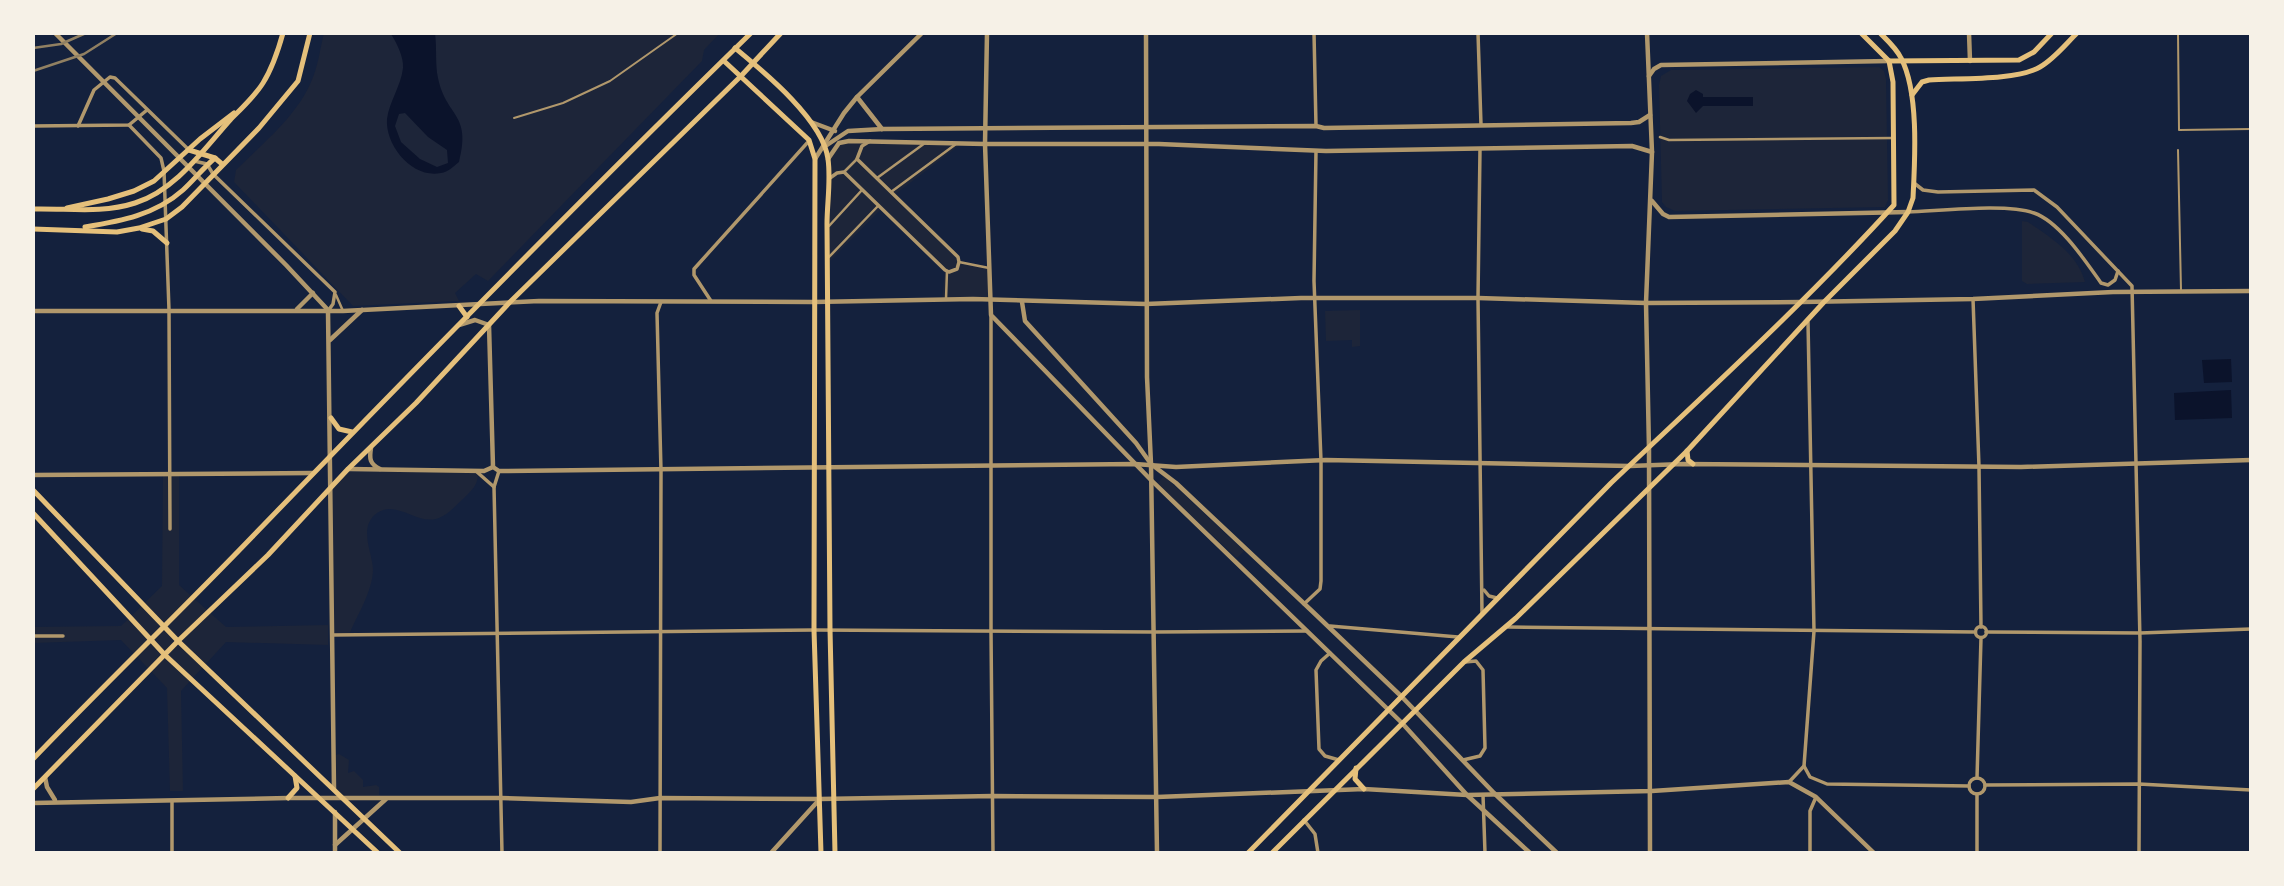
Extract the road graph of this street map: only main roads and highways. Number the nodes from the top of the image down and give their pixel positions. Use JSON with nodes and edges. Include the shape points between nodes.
{"nodes":[{"id":1,"x":283,"y":33,"type":"edge"},
{"id":2,"x":310,"y":33,"type":"edge"},
{"id":3,"x":751,"y":33,"type":"edge"},
{"id":4,"x":781,"y":33,"type":"edge"},
{"id":5,"x":1861,"y":33,"type":"edge"},
{"id":6,"x":1880,"y":33,"type":"edge"},
{"id":7,"x":2052,"y":33,"type":"edge"},
{"id":8,"x":2077,"y":33,"type":"edge"},
{"id":9,"x":735,"y":48,"type":"junction"},
{"id":10,"x":2034,"y":52,"type":"junction"},
{"id":11,"x":724,"y":61,"type":"junction"},
{"id":12,"x":1889,"y":61,"type":"junction"},
{"id":13,"x":1903,"y":61,"type":"junction"},
{"id":14,"x":753,"y":63,"type":"junction"},
{"id":15,"x":2039,"y":68,"type":"junction"},
{"id":16,"x":741,"y":76,"type":"junction"},
{"id":17,"x":1912,"y":95,"type":"junction"},
{"id":18,"x":245,"y":104,"type":"junction"},
{"id":19,"x":189,"y":150,"type":"junction"},
{"id":20,"x":200,"y":154,"type":"junction"},
{"id":21,"x":215,"y":158,"type":"junction"},
{"id":22,"x":222,"y":164,"type":"junction"},
{"id":23,"x":33,"y":208,"type":"edge"},
{"id":24,"x":65,"y":208,"type":"junction"},
{"id":25,"x":139,"y":228,"type":"junction"},
{"id":26,"x":33,"y":229,"type":"edge"},
{"id":27,"x":75,"y":229,"type":"junction"},
{"id":28,"x":167,"y":243,"type":"road end"},
{"id":29,"x":459,"y":306,"type":"road end"},
{"id":30,"x":467,"y":317,"type":"junction"},
{"id":31,"x":331,"y":418,"type":"road end"},
{"id":32,"x":352,"y":432,"type":"junction"},
{"id":33,"x":1687,"y":451,"type":"junction"},
{"id":34,"x":1693,"y":464,"type":"road end"},
{"id":35,"x":33,"y":490,"type":"edge"},
{"id":36,"x":33,"y":513,"type":"edge"},
{"id":37,"x":164,"y":626,"type":"junction"},
{"id":38,"x":150,"y":639,"type":"junction"},
{"id":39,"x":178,"y":641,"type":"junction"},
{"id":40,"x":165,"y":655,"type":"junction"},
{"id":41,"x":33,"y":759,"type":"edge"},
{"id":42,"x":1356,"y":768,"type":"junction"},
{"id":43,"x":293,"y":773,"type":"junction"},
{"id":44,"x":33,"y":789,"type":"edge"},
{"id":45,"x":1364,"y":789,"type":"road end"},
{"id":46,"x":288,"y":798,"type":"road end"},
{"id":47,"x":378,"y":853,"type":"edge"},
{"id":48,"x":400,"y":853,"type":"edge"},
{"id":49,"x":821,"y":853,"type":"edge"},
{"id":50,"x":835,"y":853,"type":"edge"},
{"id":51,"x":1248,"y":853,"type":"edge"},
{"id":52,"x":1272,"y":853,"type":"edge"}],
"edges":[{"from":1,"to":18,"type":"main road","via":[[275,61]]},
{"from":2,"to":22,"type":"main road","via":[[298,82]]},
{"from":3,"to":9,"type":"main road"},
{"from":4,"to":14,"type":"main road"},
{"from":5,"to":12,"type":"main road"},
{"from":6,"to":13,"type":"main road"},
{"from":7,"to":10,"type":"main road"},
{"from":8,"to":15,"type":"main road"},
{"from":9,"to":11,"type":"main road"},
{"from":9,"to":14,"type":"main road"},
{"from":10,"to":13,"type":"main road","via":[[2019,60]]},
{"from":10,"to":15,"type":"main road"},
{"from":11,"to":16,"type":"main road"},
{"from":11,"to":30,"type":"main road"},
{"from":12,"to":13,"type":"main road"},
{"from":12,"to":51,"type":"main road","via":[[1894,205]]},
{"from":13,"to":17,"type":"main road"},
{"from":14,"to":16,"type":"main road"},
{"from":14,"to":50,"type":"main road","via":[[810,122],[828,159]]},
{"from":15,"to":17,"type":"main road","via":[[2022,74],[1929,80]]},
{"from":16,"to":39,"type":"main road","via":[[510,302],[268,555]]},
{"from":16,"to":49,"type":"main road","via":[[809,140],[815,159],[814,629]]},
{"from":17,"to":33,"type":"main road","via":[[1914,183],[1908,212]]},
{"from":18,"to":19,"type":"main road"},
{"from":18,"to":20,"type":"main road"},
{"from":19,"to":20,"type":"main road"},
{"from":19,"to":24,"type":"main road","via":[[154,181],[134,191]]},
{"from":20,"to":21,"type":"main road"},
{"from":20,"to":24,"type":"main road","via":[[177,179],[136,203],[93,211]]},
{"from":21,"to":22,"type":"main road"},
{"from":21,"to":27,"type":"main road","via":[[166,202],[134,218]]},
{"from":22,"to":25,"type":"main road","via":[[183,207],[166,219]]},
{"from":23,"to":24,"type":"main road"},
{"from":25,"to":27,"type":"main road","via":[[117,232]]},
{"from":25,"to":28,"type":"main road","via":[[153,230]]},
{"from":26,"to":27,"type":"main road"},
{"from":29,"to":30,"type":"main road"},
{"from":30,"to":32,"type":"main road"},
{"from":31,"to":32,"type":"main road","via":[[339,429]]},
{"from":32,"to":37,"type":"main road"},
{"from":33,"to":34,"type":"main road"},
{"from":33,"to":42,"type":"main road"},
{"from":35,"to":37,"type":"main road"},
{"from":36,"to":38,"type":"main road"},
{"from":37,"to":38,"type":"main road"},
{"from":37,"to":39,"type":"main road"},
{"from":38,"to":40,"type":"main road"},
{"from":38,"to":41,"type":"main road"},
{"from":39,"to":40,"type":"main road"},
{"from":39,"to":48,"type":"main road"},
{"from":40,"to":43,"type":"main road"},
{"from":40,"to":44,"type":"main road"},
{"from":42,"to":45,"type":"main road","via":[[1356,781]]},
{"from":42,"to":52,"type":"main road"},
{"from":43,"to":46,"type":"main road","via":[[297,788]]},
{"from":43,"to":47,"type":"main road"}]}
